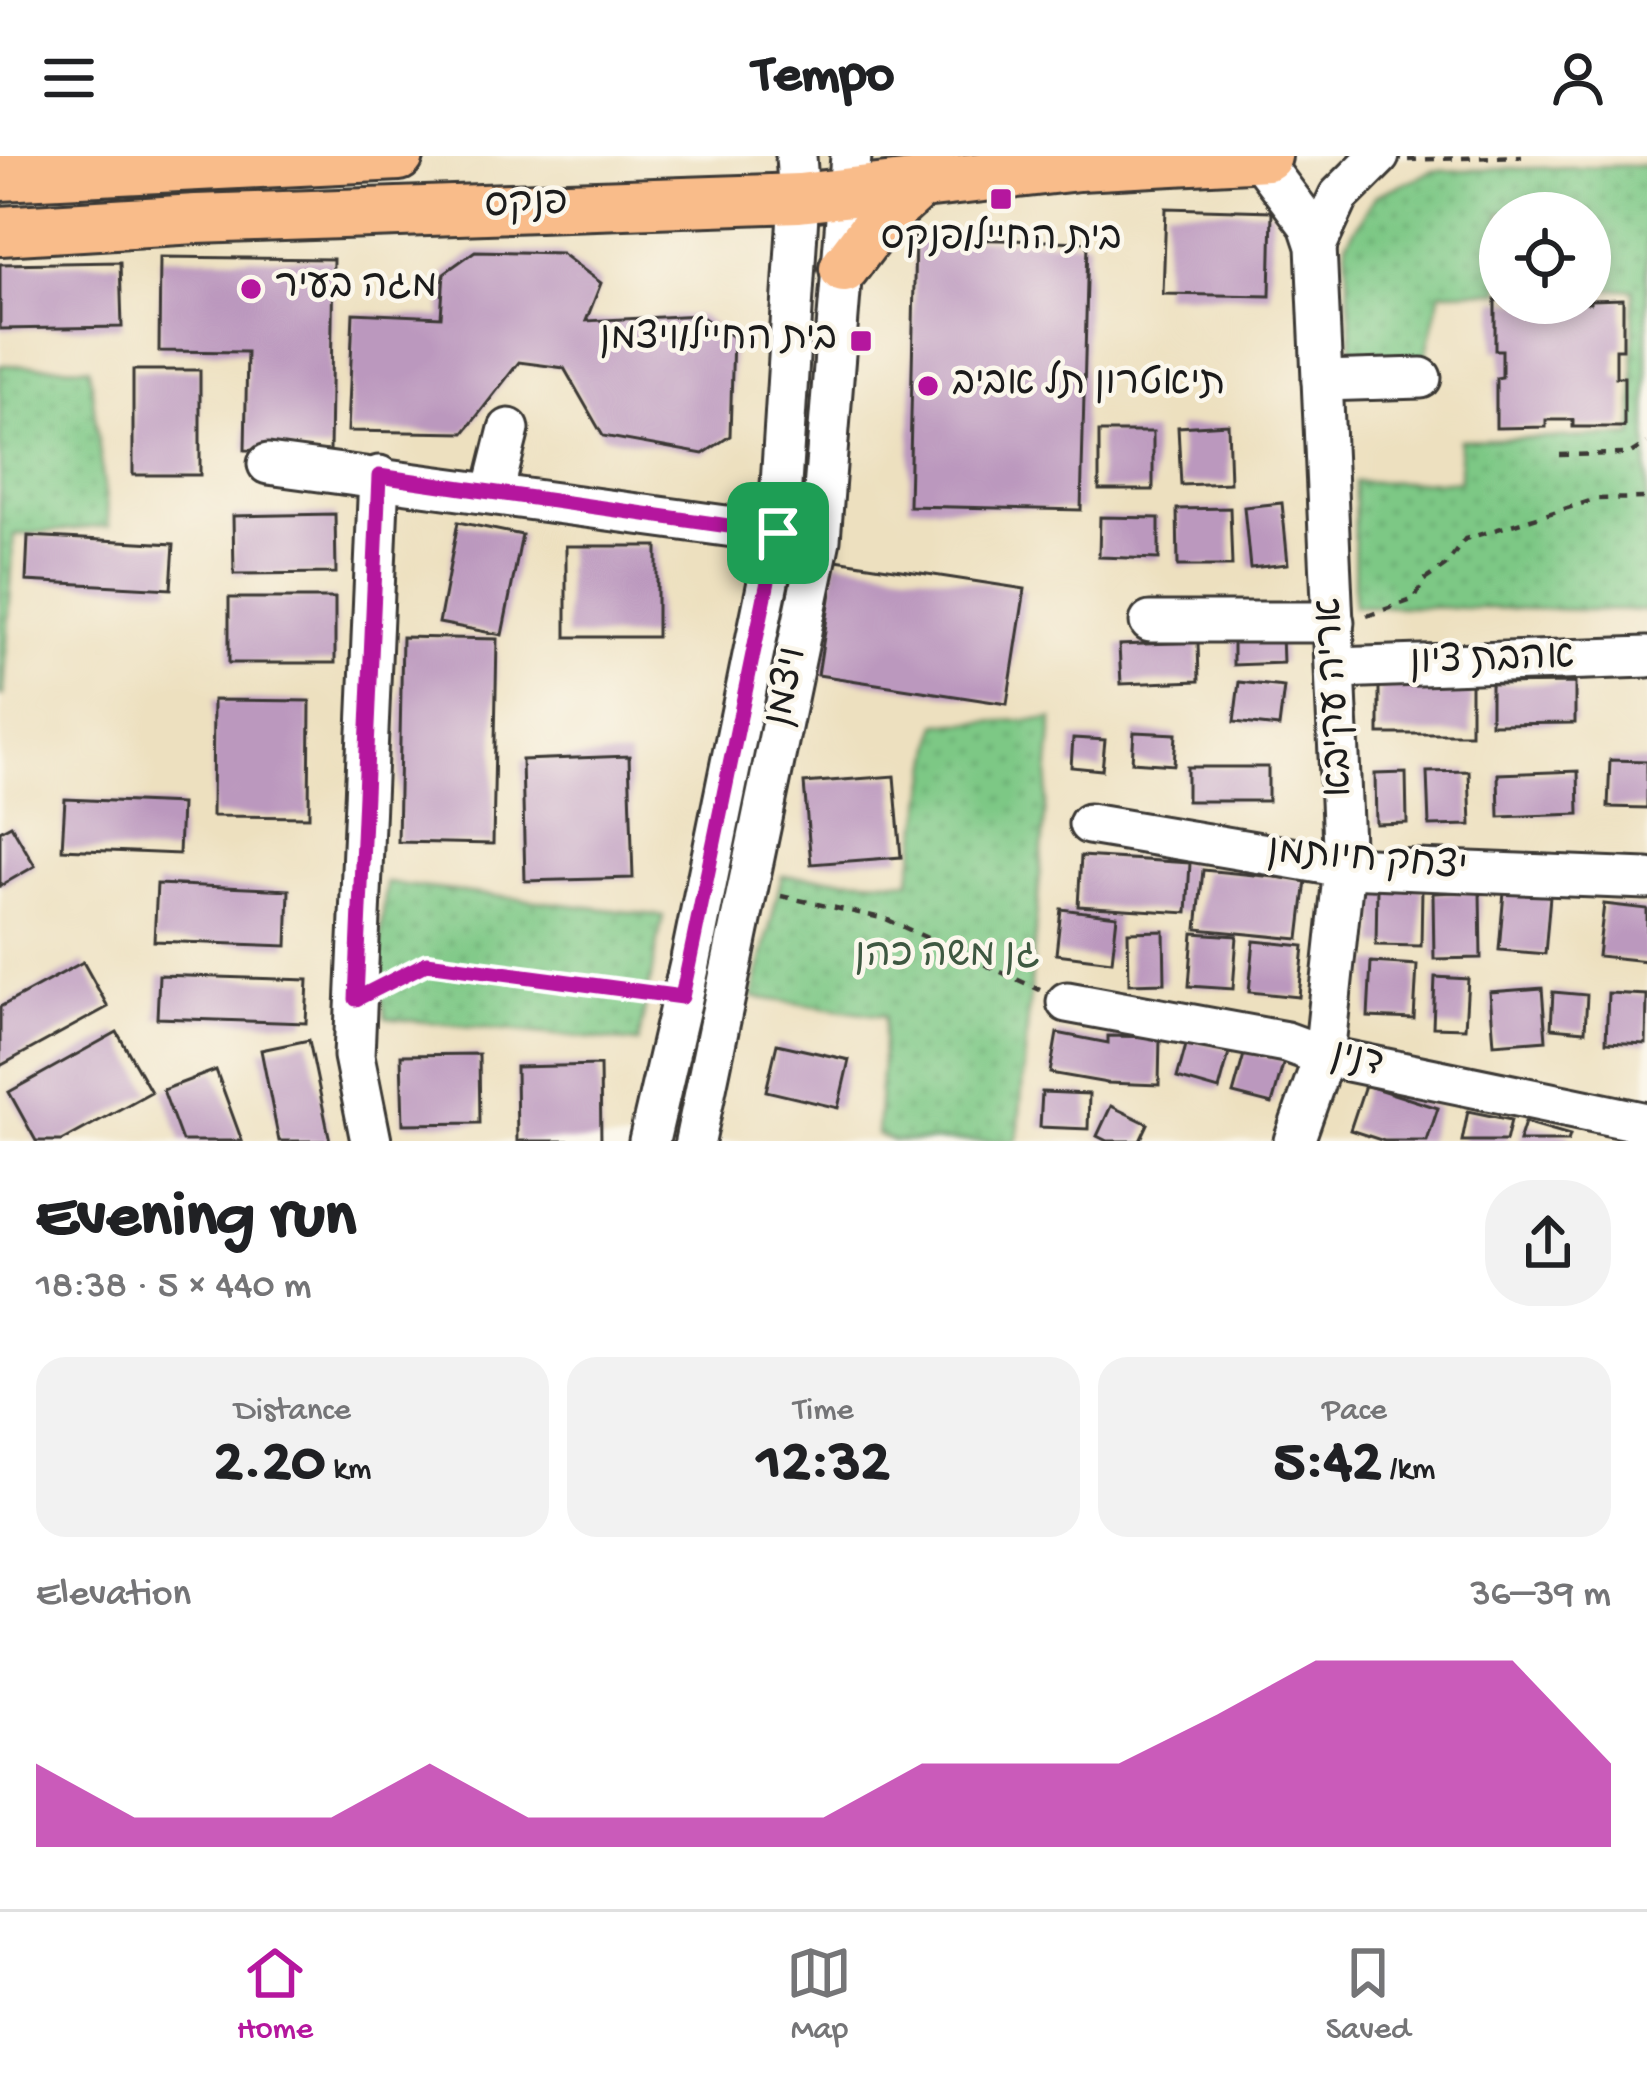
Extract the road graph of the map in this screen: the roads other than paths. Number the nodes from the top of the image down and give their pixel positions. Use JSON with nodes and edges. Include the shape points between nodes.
{"nodes":[{"id":1,"x":399,"y":156,"type":"edge"},
{"id":2,"x":1267,"y":156,"type":"edge"},
{"id":3,"x":1258,"y":157,"type":"edge"},
{"id":4,"x":1390,"y":158,"type":"edge"},
{"id":5,"x":116,"y":163,"type":"edge"},
{"id":6,"x":850,"y":175,"type":"edge"},
{"id":7,"x":0,"y":176,"type":"edge"},
{"id":8,"x":798,"y":177,"type":"edge"},
{"id":9,"x":918,"y":185,"type":"junction"},
{"id":10,"x":0,"y":231,"type":"edge"},
{"id":11,"x":1316,"y":246,"type":"junction"},
{"id":12,"x":844,"y":268,"type":"junction"},
{"id":13,"x":1421,"y":378,"type":"dead end"},
{"id":14,"x":1322,"y":381,"type":"junction"},
{"id":15,"x":509,"y":429,"type":"dead end"},
{"id":16,"x":268,"y":464,"type":"dead end"},
{"id":17,"x":379,"y":476,"type":"junction"},
{"id":18,"x":493,"y":494,"type":"junction"},
{"id":19,"x":778,"y":533,"type":"junction"},
{"id":20,"x":1150,"y":622,"type":"dead end"},
{"id":21,"x":1334,"y":622,"type":"junction"},
{"id":22,"x":1647,"y":657,"type":"edge"},
{"id":23,"x":1337,"y":668,"type":"junction"},
{"id":24,"x":1089,"y":824,"type":"dead end"},
{"id":25,"x":1344,"y":867,"type":"junction"},
{"id":26,"x":1647,"y":879,"type":"edge"},
{"id":27,"x":1066,"y":1002,"type":"road end"},
{"id":28,"x":1324,"y":1056,"type":"junction"},
{"id":29,"x":1647,"y":1123,"type":"edge"},
{"id":30,"x":371,"y":1141,"type":"edge"},
{"id":31,"x":649,"y":1141,"type":"edge"},
{"id":32,"x":694,"y":1141,"type":"edge"},
{"id":33,"x":1294,"y":1141,"type":"edge"}],
"edges":[{"from":1,"to":5,"type":"main road"},
{"from":2,"to":3,"type":"main road","name":"פנקס"},
{"from":3,"to":9,"type":"main road","name":"פנקס"},
{"from":3,"to":11,"type":"street","name":"אריה עקיבא"},
{"from":4,"to":11,"type":"street","name":"אריה עקיבא","via":[[1339,196]]},
{"from":5,"to":7,"type":"main road"},
{"from":6,"to":8,"type":"main road","name":"פנקס"},
{"from":6,"to":9,"type":"main road","name":"פנקס"},
{"from":6,"to":12,"type":"street","name":"ויצמן"},
{"from":8,"to":10,"type":"main road","name":"פנקס"},
{"from":8,"to":19,"type":"street","name":"ויצמן"},
{"from":9,"to":12,"type":"main road"},
{"from":11,"to":14,"type":"street","name":"אריה עקיבא"},
{"from":12,"to":32,"type":"street","name":"ויצמן","via":[[820,540]]},
{"from":13,"to":14,"type":"street"},
{"from":14,"to":21,"type":"street","name":"אריה עקיבא"},
{"from":15,"to":18,"type":"street"},
{"from":16,"to":17,"type":"street"},
{"from":17,"to":18,"type":"street"},
{"from":17,"to":30,"type":"street","via":[[354,1056]]},
{"from":18,"to":19,"type":"street"},
{"from":19,"to":31,"type":"street","name":"ויצמן"},
{"from":20,"to":21,"type":"street"},
{"from":21,"to":23,"type":"street","name":"אריה עקיבא"},
{"from":22,"to":23,"type":"street","name":"אהבת ציון"},
{"from":23,"to":25,"type":"street","name":"אריה עקיבא"},
{"from":24,"to":25,"type":"street","name":"יצחק חיותמן"},
{"from":25,"to":26,"type":"street","name":"יצחק חיותמן"},
{"from":25,"to":28,"type":"street","name":"אריה עקיבא"},
{"from":27,"to":28,"type":"street","name":"דנין"},
{"from":28,"to":29,"type":"street","name":"דנין"},
{"from":28,"to":33,"type":"street","name":"אריה עקיבא"}]}
